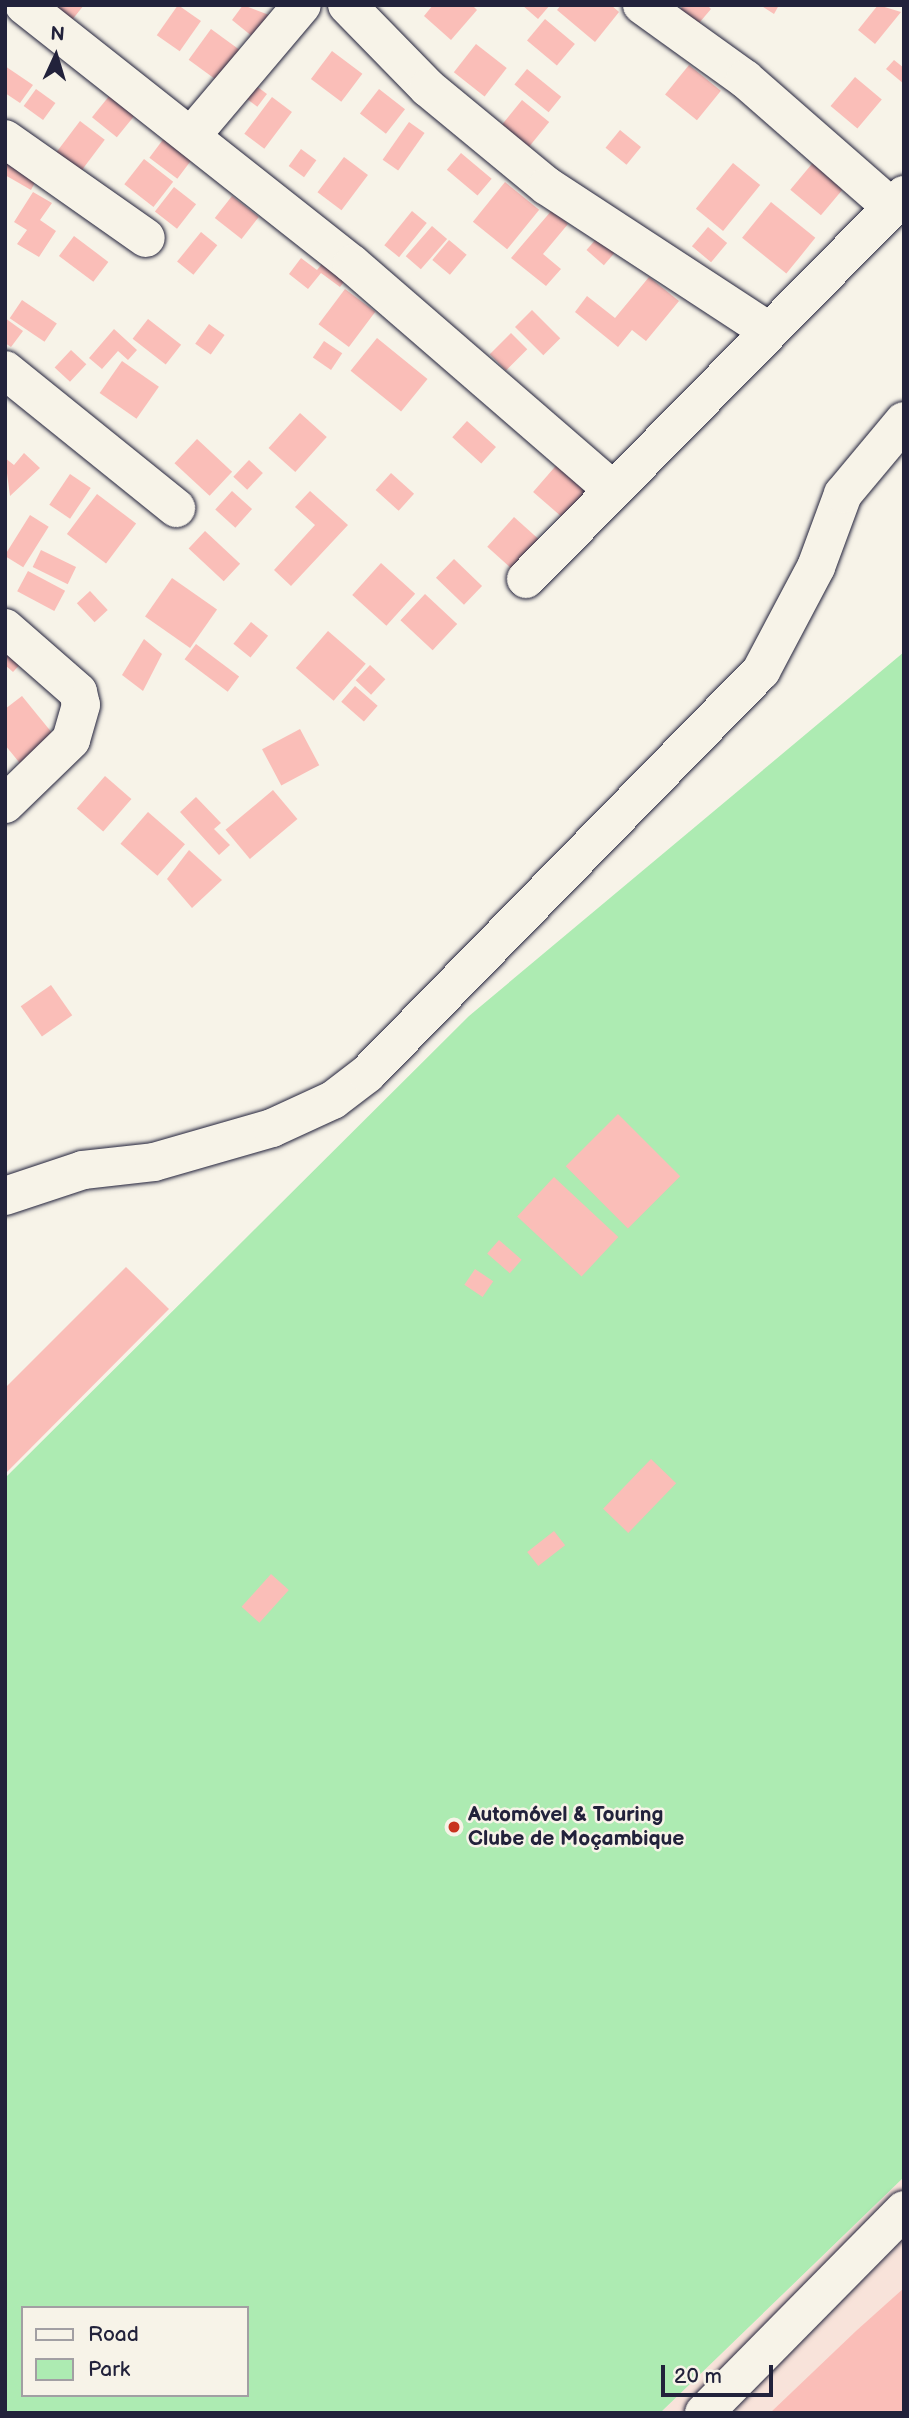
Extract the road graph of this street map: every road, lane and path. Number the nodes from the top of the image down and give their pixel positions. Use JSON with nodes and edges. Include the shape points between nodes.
{"nodes":[{"id":1,"x":24,"y":5,"type":"edge"},
{"id":2,"x":302,"y":5,"type":"edge"},
{"id":3,"x":348,"y":5,"type":"edge"},
{"id":4,"x":642,"y":5,"type":"edge"},
{"id":5,"x":192,"y":135,"type":"junction"},
{"id":6,"x":5,"y":139,"type":"edge"},
{"id":7,"x":897,"y":201,"type":"edge"},
{"id":8,"x":146,"y":238,"type":"dead end"},
{"id":9,"x":767,"y":330,"type":"junction"},
{"id":10,"x":5,"y":370,"type":"edge"},
{"id":11,"x":904,"y":421,"type":"edge"},
{"id":12,"x":612,"y":489,"type":"junction"},
{"id":13,"x":176,"y":508,"type":"dead end"},
{"id":14,"x":526,"y":579,"type":"dead end"},
{"id":15,"x":5,"y":628,"type":"edge"},
{"id":16,"x":5,"y":804,"type":"edge"},
{"id":17,"x":5,"y":1196,"type":"edge"},
{"id":18,"x":904,"y":2210,"type":"edge"},
{"id":19,"x":704,"y":2413,"type":"edge"}],
"edges":[{"from":1,"to":5,"type":"street"},
{"from":2,"to":5,"type":"street"},
{"from":3,"to":9,"type":"street","via":[[428,88],[547,186]]},
{"from":4,"to":7,"type":"street","via":[[745,79]]},
{"from":5,"to":12,"type":"street"},
{"from":6,"to":8,"type":"street"},
{"from":7,"to":9,"type":"street"},
{"from":9,"to":12,"type":"street"},
{"from":10,"to":13,"type":"street"},
{"from":11,"to":17,"type":"street","via":[[843,495],[816,567],[761,671],[367,1074],[333,1100],[272,1128],[154,1162],[83,1170]]},
{"from":12,"to":14,"type":"street"},
{"from":15,"to":16,"type":"street","via":[[78,692],[80,721],[71,740]]},
{"from":18,"to":19,"type":"street"}]}
